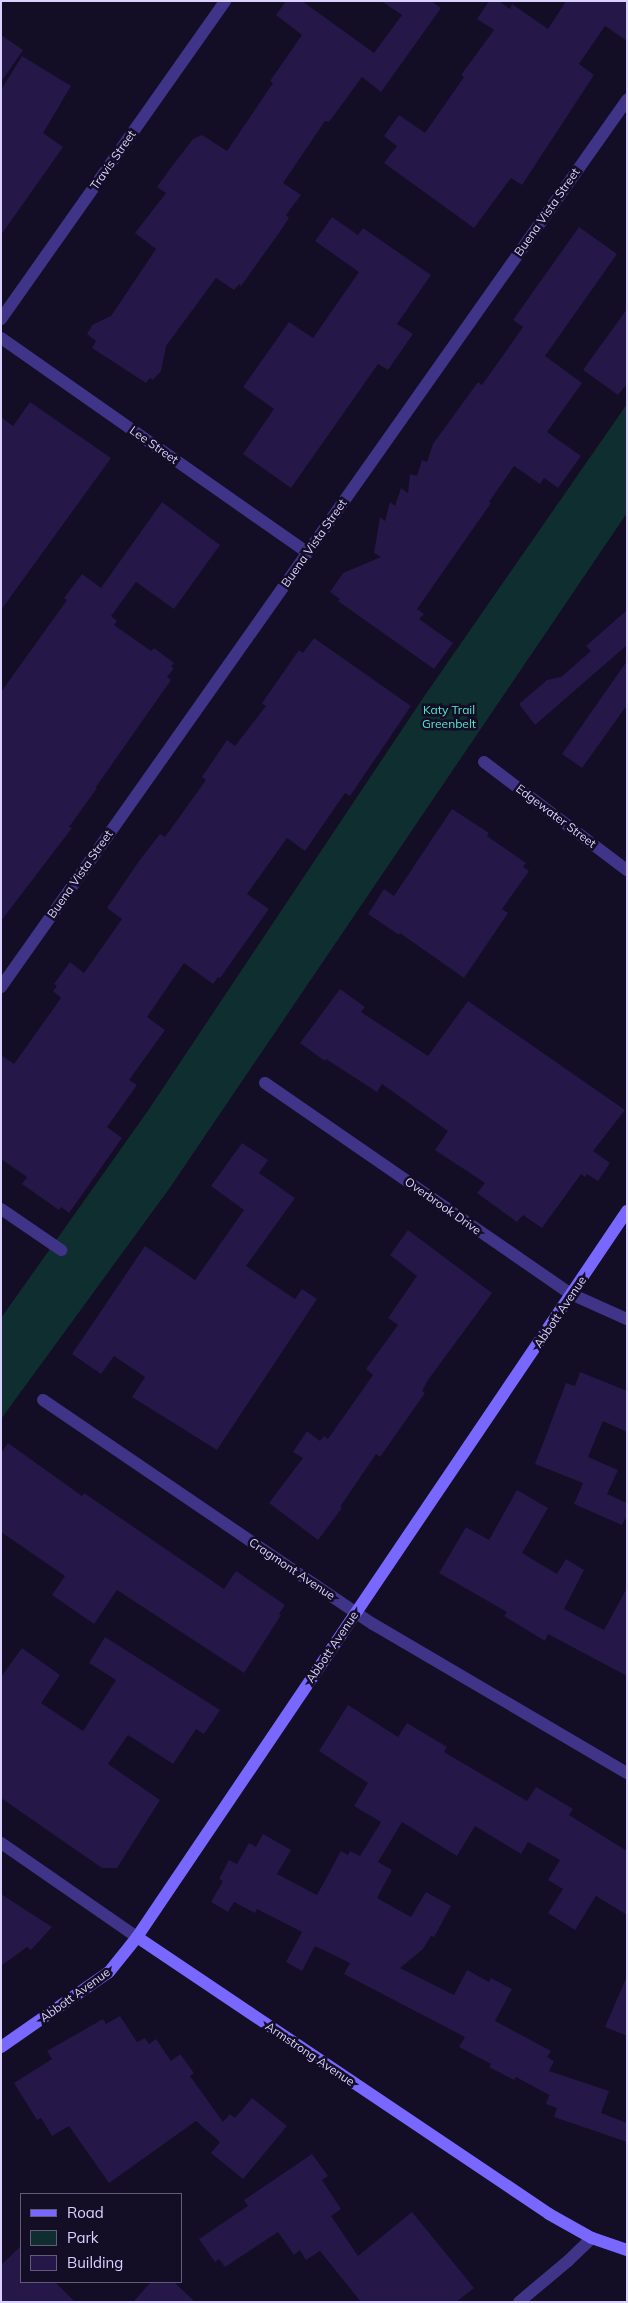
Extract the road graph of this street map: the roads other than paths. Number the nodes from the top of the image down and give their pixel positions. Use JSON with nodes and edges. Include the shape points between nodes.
{"nodes":[{"id":1,"x":225,"y":1,"type":"edge"},
{"id":2,"x":627,"y":100,"type":"edge"},
{"id":3,"x":1,"y":319,"type":"edge"},
{"id":4,"x":1,"y":338,"type":"edge"},
{"id":5,"x":307,"y":552,"type":"junction"},
{"id":6,"x":484,"y":762,"type":"dead end"},
{"id":7,"x":627,"y":870,"type":"edge"},
{"id":8,"x":1,"y":987,"type":"edge"},
{"id":9,"x":265,"y":1083,"type":"dead end"},
{"id":10,"x":1,"y":1208,"type":"edge"},
{"id":11,"x":627,"y":1211,"type":"edge"},
{"id":12,"x":61,"y":1250,"type":"dead end"},
{"id":13,"x":571,"y":1294,"type":"junction"},
{"id":14,"x":627,"y":1319,"type":"edge"},
{"id":15,"x":42,"y":1400,"type":"dead end"},
{"id":16,"x":356,"y":1613,"type":"junction"},
{"id":17,"x":627,"y":1774,"type":"edge"},
{"id":18,"x":1,"y":1843,"type":"edge"},
{"id":19,"x":137,"y":1937,"type":"junction"},
{"id":20,"x":1,"y":2047,"type":"edge"},
{"id":21,"x":592,"y":2238,"type":"junction"},
{"id":22,"x":627,"y":2250,"type":"edge"},
{"id":23,"x":518,"y":2302,"type":"edge"}],
"edges":[{"from":1,"to":3,"type":"street","name":"Travis Street"},
{"from":2,"to":5,"type":"street","name":"Buena Vista Street"},
{"from":4,"to":5,"type":"street","name":"Lee Street"},
{"from":5,"to":8,"type":"street","name":"Buena Vista Street"},
{"from":6,"to":7,"type":"street","name":"Edgewater Street"},
{"from":9,"to":13,"type":"street","name":"Overbrook Drive"},
{"from":10,"to":12,"type":"street"},
{"from":11,"to":13,"type":"street","name":"Abbott Avenue"},
{"from":13,"to":14,"type":"street","name":"Overbrook Drive"},
{"from":13,"to":16,"type":"street","name":"Abbott Avenue"},
{"from":15,"to":16,"type":"street","name":"Cragmont Avenue"},
{"from":16,"to":17,"type":"street","name":"Cragmont Avenue"},
{"from":16,"to":19,"type":"street","name":"Abbott Avenue"},
{"from":18,"to":19,"type":"street","name":"Armstrong Avenue"},
{"from":19,"to":20,"type":"street","name":"Abbott Avenue","via":[[109,1972]]},
{"from":19,"to":21,"type":"street","name":"Armstrong Avenue","via":[[550,2214]]},
{"from":21,"to":22,"type":"street","name":"Armstrong Avenue"},
{"from":21,"to":23,"type":"street"}]}
